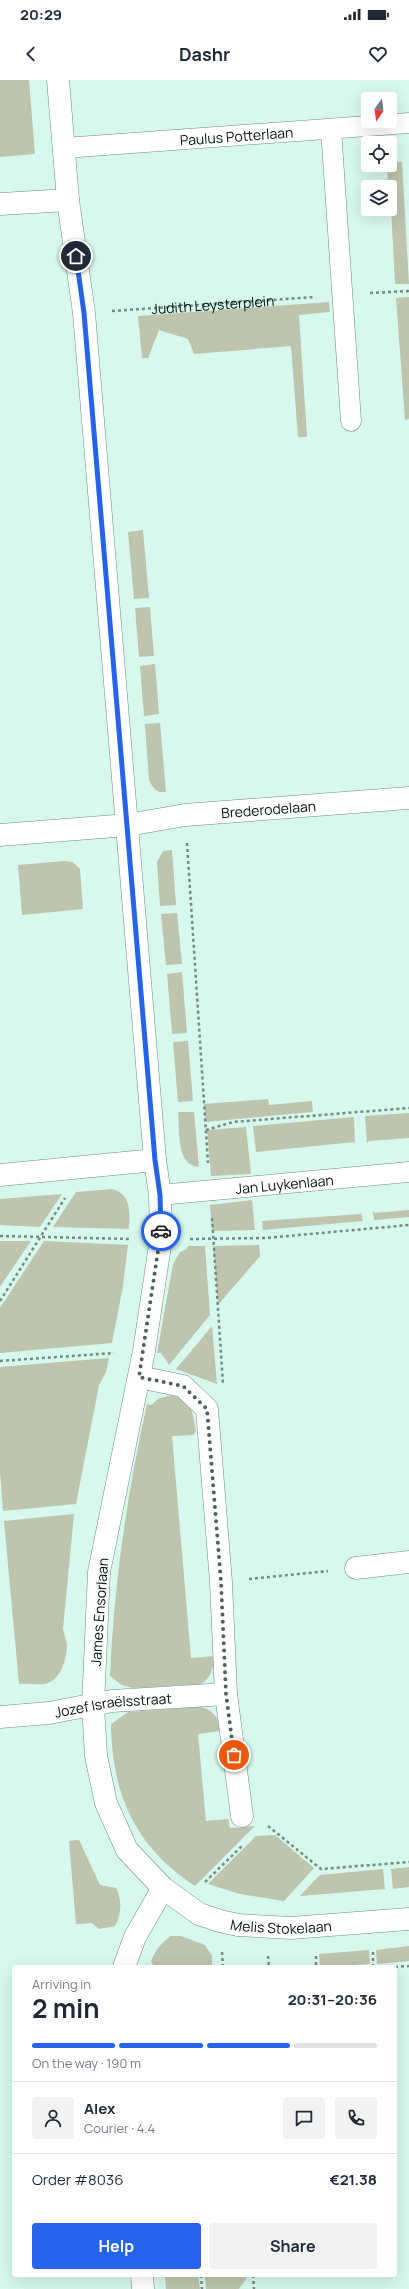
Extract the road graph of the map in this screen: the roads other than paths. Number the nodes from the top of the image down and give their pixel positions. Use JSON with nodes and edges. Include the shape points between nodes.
{"nodes":[{"id":1,"x":58,"y":80,"type":"edge"},
{"id":2,"x":409,"y":123,"type":"edge"},
{"id":3,"x":331,"y":129,"type":"junction"},
{"id":4,"x":64,"y":148,"type":"junction"},
{"id":5,"x":68,"y":200,"type":"junction"},
{"id":6,"x":0,"y":204,"type":"edge"},
{"id":7,"x":351,"y":421,"type":"dead end"},
{"id":8,"x":409,"y":798,"type":"edge"},
{"id":9,"x":128,"y":825,"type":"junction"},
{"id":10,"x":0,"y":835,"type":"edge"},
{"id":11,"x":155,"y":1160,"type":"junction"},
{"id":12,"x":409,"y":1172,"type":"edge"},
{"id":13,"x":0,"y":1175,"type":"edge"},
{"id":14,"x":160,"y":1195,"type":"junction"},
{"id":15,"x":139,"y":1377,"type":"junction"},
{"id":16,"x":409,"y":1562,"type":"edge"},
{"id":17,"x":356,"y":1568,"type":"road end"},
{"id":18,"x":226,"y":1694,"type":"junction"},
{"id":19,"x":93,"y":1706,"type":"junction"},
{"id":20,"x":0,"y":1717,"type":"edge"},
{"id":21,"x":242,"y":1816,"type":"road end"},
{"id":22,"x":163,"y":1888,"type":"junction"},
{"id":23,"x":409,"y":1919,"type":"edge"},
{"id":24,"x":125,"y":1965,"type":"edge"},
{"id":25,"x":142,"y":2277,"type":"edge"},
{"id":26,"x":143,"y":2289,"type":"edge"}],
"edges":[{"from":1,"to":4,"type":"street"},
{"from":2,"to":3,"type":"lane","name":"Paulus Potterlaan"},
{"from":3,"to":4,"type":"lane","name":"Paulus Potterlaan"},
{"from":3,"to":7,"type":"lane"},
{"from":4,"to":5,"type":"street"},
{"from":5,"to":6,"type":"street"},
{"from":5,"to":9,"type":"street","via":[[84,313]]},
{"from":8,"to":9,"type":"street","name":"Brederodelaan","via":[[185,815]]},
{"from":9,"to":10,"type":"street","name":"Brederodelaan"},
{"from":9,"to":11,"type":"street"},
{"from":11,"to":13,"type":"street"},
{"from":11,"to":14,"type":"street","name":"James Ensorlaan"},
{"from":12,"to":14,"type":"lane","name":"Jan Luykenlaan"},
{"from":14,"to":15,"type":"street","name":"James Ensorlaan","via":[[161,1239]]},
{"from":15,"to":18,"type":"street","via":[[183,1386],[207,1409],[221,1582]]},
{"from":15,"to":19,"type":"street","name":"James Ensorlaan","via":[[99,1572]]},
{"from":16,"to":17,"type":"street"},
{"from":18,"to":19,"type":"street","name":"Jozef Israëlsstraat","via":[[112,1701]]},
{"from":18,"to":21,"type":"street"},
{"from":19,"to":20,"type":"street","name":"Jozef Israëlsstraat"},
{"from":19,"to":22,"type":"street","name":"James Ensorlaan","via":[[96,1756],[106,1803],[127,1850]]},
{"from":22,"to":23,"type":"street","name":"Melis Stokelaan","via":[[199,1914],[238,1925],[291,1928]]},
{"from":22,"to":24,"type":"street","via":[[135,1937]]},
{"from":25,"to":26,"type":"street"}]}
